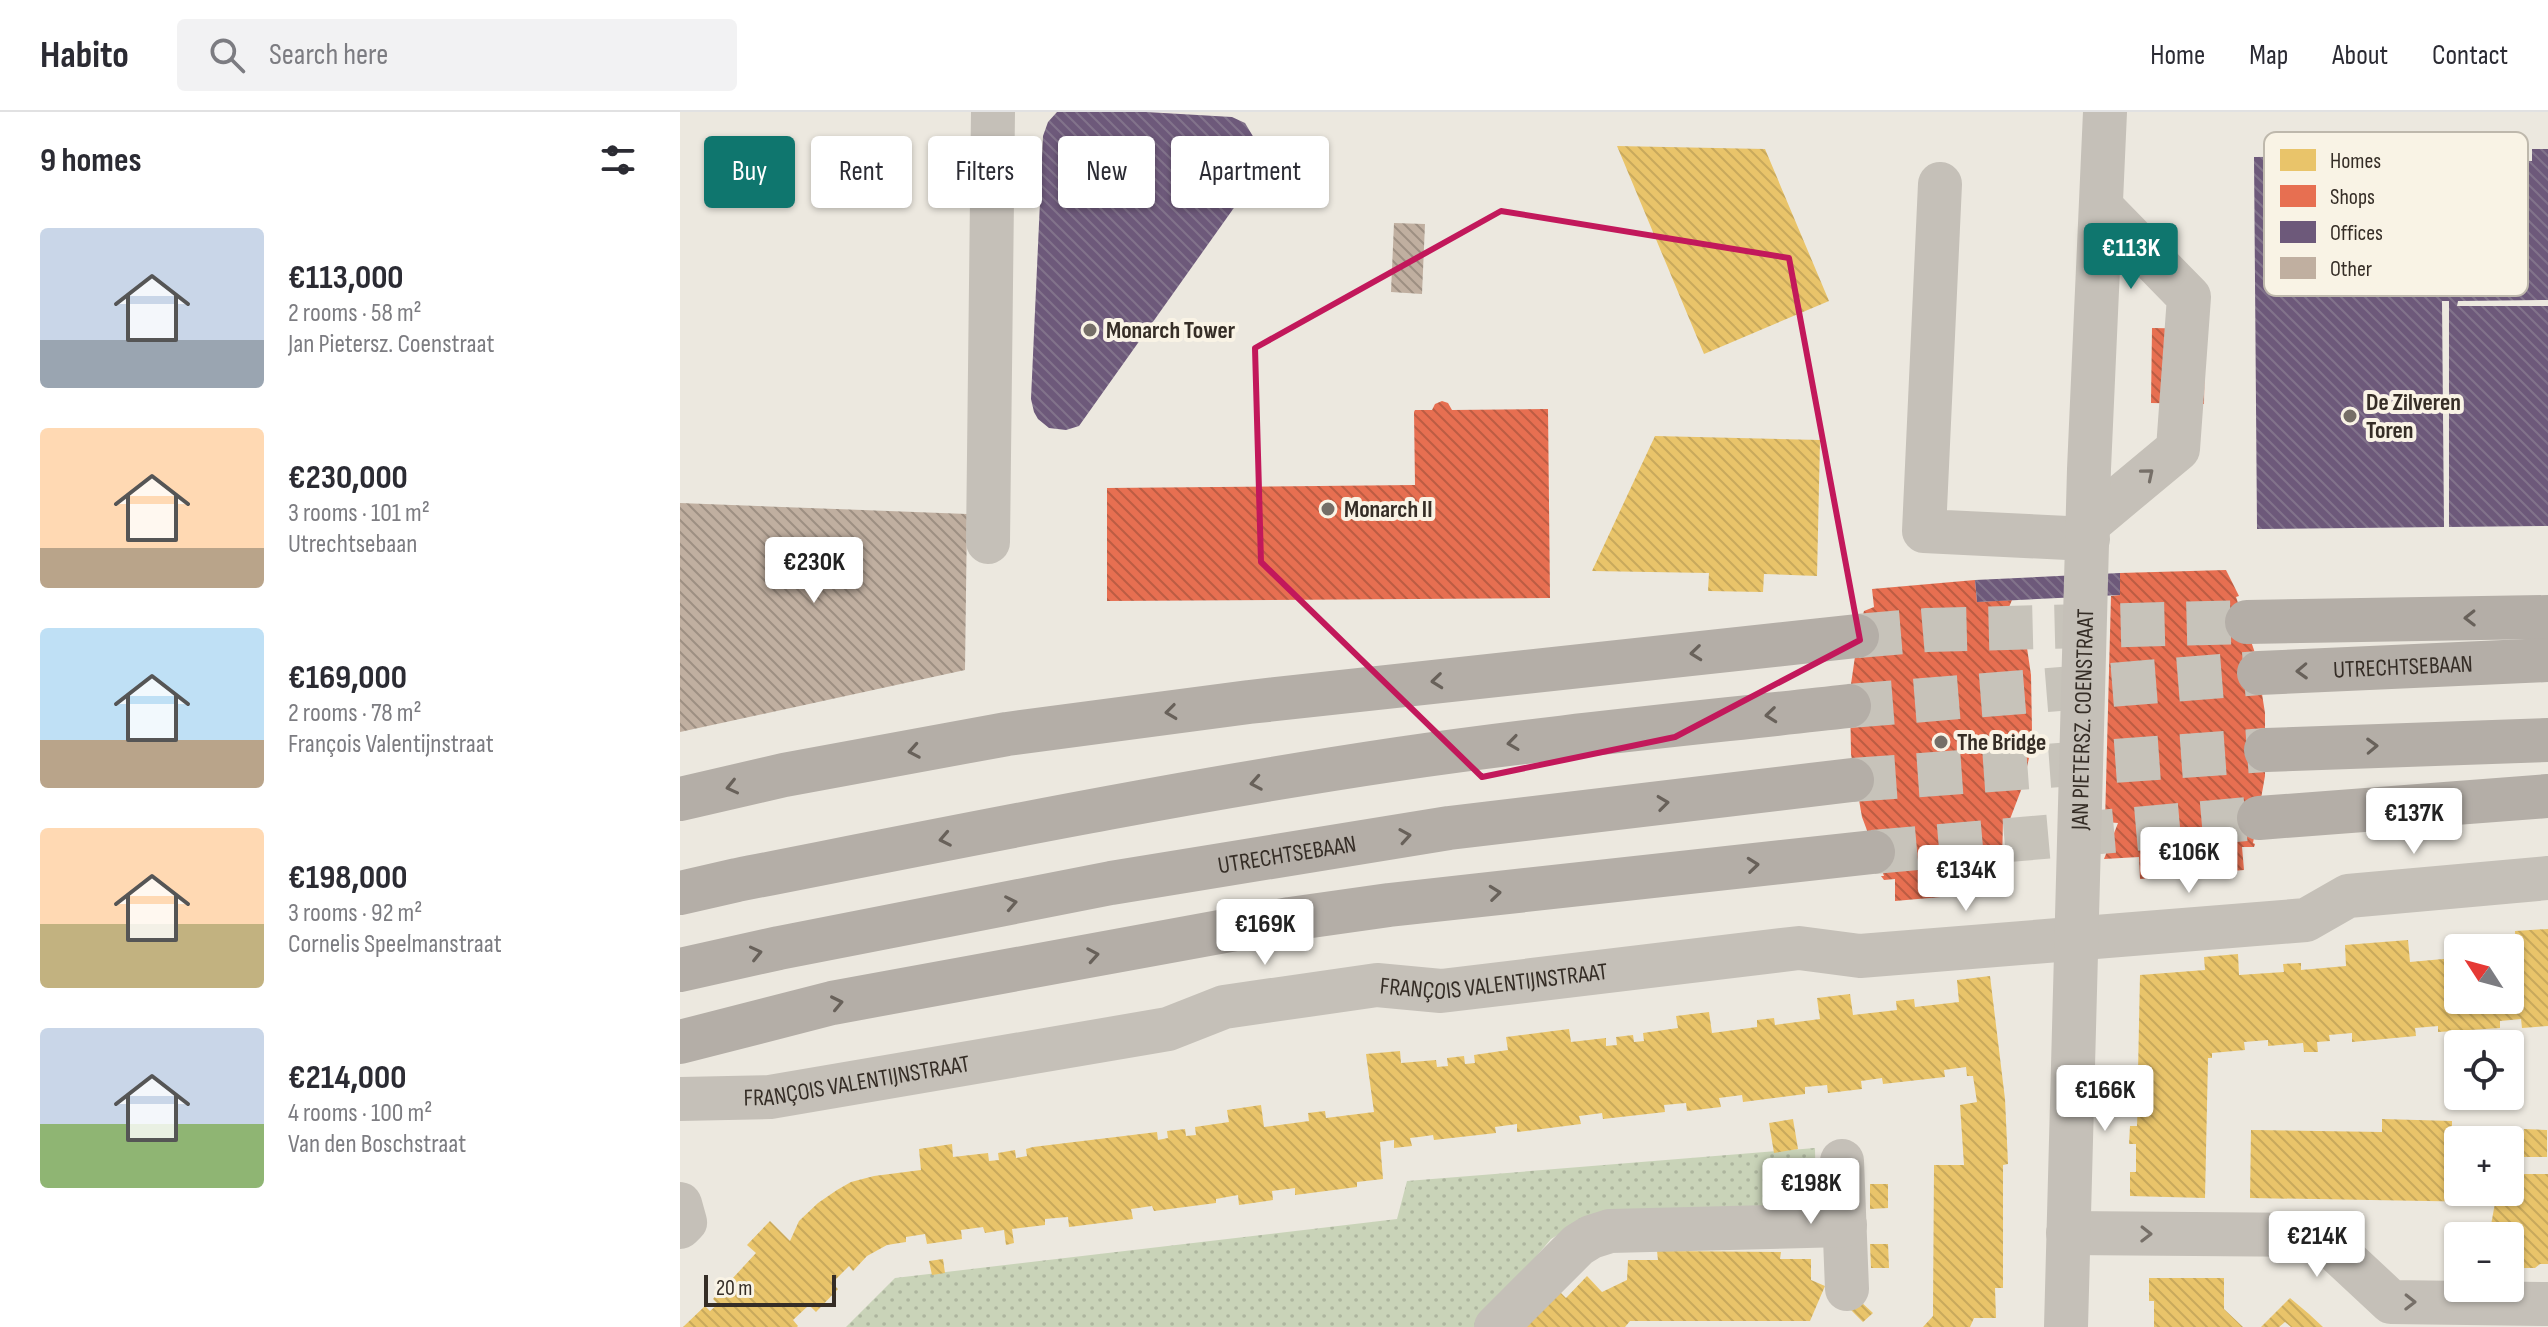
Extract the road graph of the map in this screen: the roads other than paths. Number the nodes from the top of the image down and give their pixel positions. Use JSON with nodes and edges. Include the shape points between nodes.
{"nodes":[{"id":1,"x":993,"y":112,"type":"edge"},
{"id":2,"x":2105,"y":112,"type":"edge"},
{"id":3,"x":1940,"y":184,"type":"dead end"},
{"id":4,"x":2101,"y":207,"type":"junction"},
{"id":5,"x":2088,"y":532,"type":"junction"},
{"id":6,"x":988,"y":542,"type":"dead end"},
{"id":7,"x":2548,"y":617,"type":"edge"},
{"id":8,"x":2247,"y":622,"type":"tunnel mouth"},
{"id":9,"x":1857,"y":636,"type":"tunnel mouth"},
{"id":10,"x":2548,"y":660,"type":"edge"},
{"id":11,"x":2259,"y":673,"type":"tunnel mouth"},
{"id":12,"x":1849,"y":706,"type":"tunnel mouth"},
{"id":13,"x":2548,"y":740,"type":"edge"},
{"id":14,"x":2266,"y":750,"type":"tunnel mouth"},
{"id":15,"x":1852,"y":780,"type":"tunnel mouth"},
{"id":16,"x":2548,"y":796,"type":"edge"},
{"id":17,"x":680,"y":799,"type":"edge"},
{"id":18,"x":2259,"y":818,"type":"tunnel mouth"},
{"id":19,"x":1873,"y":852,"type":"tunnel mouth"},
{"id":20,"x":2548,"y":878,"type":"edge"},
{"id":21,"x":680,"y":893,"type":"edge"},
{"id":22,"x":2078,"y":938,"type":"junction"},
{"id":23,"x":680,"y":970,"type":"edge"},
{"id":24,"x":680,"y":1042,"type":"edge"},
{"id":25,"x":680,"y":1099,"type":"edge"},
{"id":26,"x":1842,"y":1161,"type":"dead end"},
{"id":27,"x":1845,"y":1225,"type":"junction"},
{"id":28,"x":2068,"y":1233,"type":"junction"},
{"id":29,"x":1847,"y":1289,"type":"dead end"},
{"id":30,"x":2548,"y":1304,"type":"edge"},
{"id":31,"x":1496,"y":1327,"type":"edge"},
{"id":32,"x":2066,"y":1327,"type":"edge"}],
"edges":[{"from":1,"to":6,"type":"street"},
{"from":2,"to":4,"type":"street","name":"JAN PIETERSZ. COENSTRAAT"},
{"from":3,"to":5,"type":"street","via":[[1924,531]]},
{"from":4,"to":5,"type":"street","name":"JAN PIETERSZ. COENSTRAAT"},
{"from":5,"to":4,"type":"street","one_way":true,"via":[[2178,449],[2189,297]]},
{"from":5,"to":22,"type":"street","name":"JAN PIETERSZ. COENSTRAAT"},
{"from":7,"to":8,"type":"main road","one_way":true},
{"from":9,"to":17,"type":"main road","one_way":true,"via":[[1264,700],[1007,734]]},
{"from":10,"to":11,"type":"main road","name":"UTRECHTSEBAAN","one_way":true},
{"from":12,"to":21,"type":"main road","one_way":true,"via":[[1395,760],[1088,812]]},
{"from":14,"to":13,"type":"main road","one_way":true},
{"from":23,"to":15,"type":"main road","name":"UTRECHTSEBAAN","one_way":true,"via":[[1096,886],[1449,828]]},
{"from":16,"to":18,"type":"main road"},
{"from":24,"to":19,"type":"main road","one_way":true,"via":[[832,1003],[1290,919]]},
{"from":20,"to":22,"type":"street","name":"FRANÇOIS VALENTIJNSTRAAT","via":[[2348,896],[2306,920]]},
{"from":22,"to":25,"type":"street","name":"FRANÇOIS VALENTIJNSTRAAT","via":[[1860,956],[1799,948],[1441,991],[1377,985],[1224,1007],[1168,1029],[770,1097]]},
{"from":22,"to":28,"type":"street","name":"JAN PIETERSZ. COENSTRAAT"},
{"from":26,"to":27,"type":"street"},
{"from":27,"to":29,"type":"street"},
{"from":27,"to":31,"type":"street","via":[[1610,1231],[1578,1245]]},
{"from":28,"to":30,"type":"street","one_way":true,"via":[[2303,1235],[2331,1246],[2391,1302]]},
{"from":28,"to":32,"type":"street","name":"JAN PIETERSZ. COENSTRAAT"}]}
